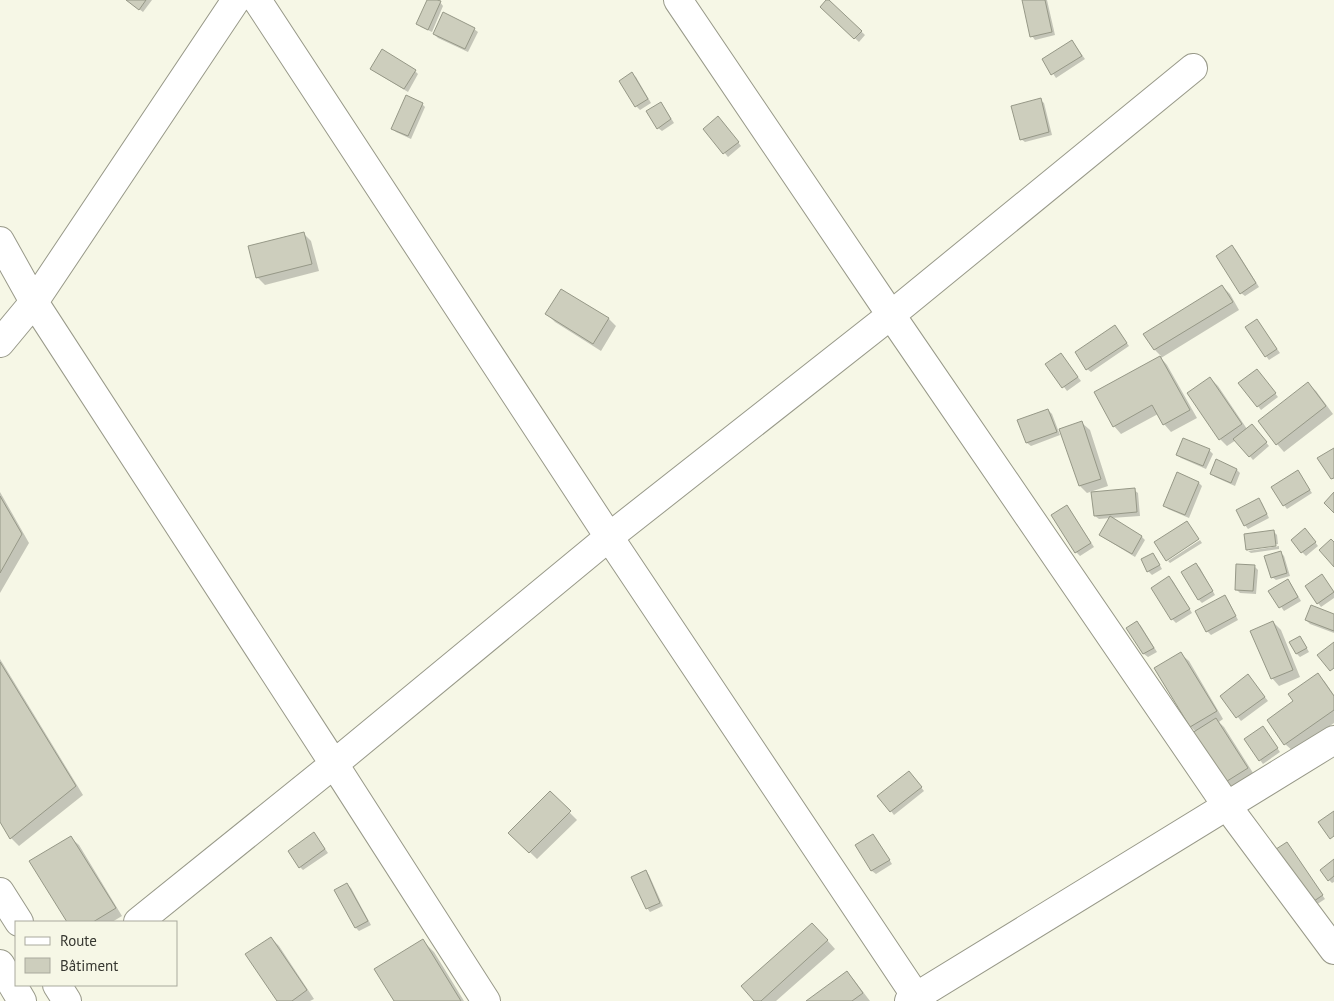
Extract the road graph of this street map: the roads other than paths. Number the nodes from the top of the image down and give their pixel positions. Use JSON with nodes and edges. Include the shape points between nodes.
{"nodes":[{"id":1,"x":236,"y":0,"type":"edge"},
{"id":2,"x":257,"y":0,"type":"edge"},
{"id":3,"x":678,"y":0,"type":"edge"},
{"id":4,"x":1193,"y":68,"type":"dead end"},
{"id":5,"x":0,"y":241,"type":"edge"},
{"id":6,"x":34,"y":302,"type":"junction"},
{"id":7,"x":891,"y":314,"type":"junction"},
{"id":8,"x":0,"y":343,"type":"edge"},
{"id":9,"x":609,"y":537,"type":"junction"},
{"id":10,"x":1334,"y":740,"type":"edge"},
{"id":11,"x":334,"y":764,"type":"junction"},
{"id":12,"x":1227,"y":806,"type":"junction"},
{"id":13,"x":0,"y":892,"type":"edge"},
{"id":14,"x":18,"y":921,"type":"edge"},
{"id":15,"x":139,"y":921,"type":"edge"},
{"id":16,"x":1334,"y":950,"type":"edge"},
{"id":17,"x":0,"y":964,"type":"edge"},
{"id":18,"x":915,"y":1000,"type":"edge"},
{"id":19,"x":22,"y":1001,"type":"edge"},
{"id":20,"x":486,"y":1001,"type":"edge"}],
"edges":[{"from":1,"to":6,"type":"main road"},
{"from":2,"to":9,"type":"main road"},
{"from":3,"to":7,"type":"main road"},
{"from":4,"to":7,"type":"main road"},
{"from":5,"to":6,"type":"main road"},
{"from":6,"to":8,"type":"main road"},
{"from":6,"to":11,"type":"main road"},
{"from":7,"to":9,"type":"main road"},
{"from":7,"to":12,"type":"main road"},
{"from":9,"to":11,"type":"main road"},
{"from":9,"to":18,"type":"main road"},
{"from":10,"to":12,"type":"main road"},
{"from":11,"to":15,"type":"main road"},
{"from":11,"to":20,"type":"main road"},
{"from":12,"to":16,"type":"main road"},
{"from":12,"to":18,"type":"main road"},
{"from":13,"to":14,"type":"main road"},
{"from":17,"to":19,"type":"main road"}]}
